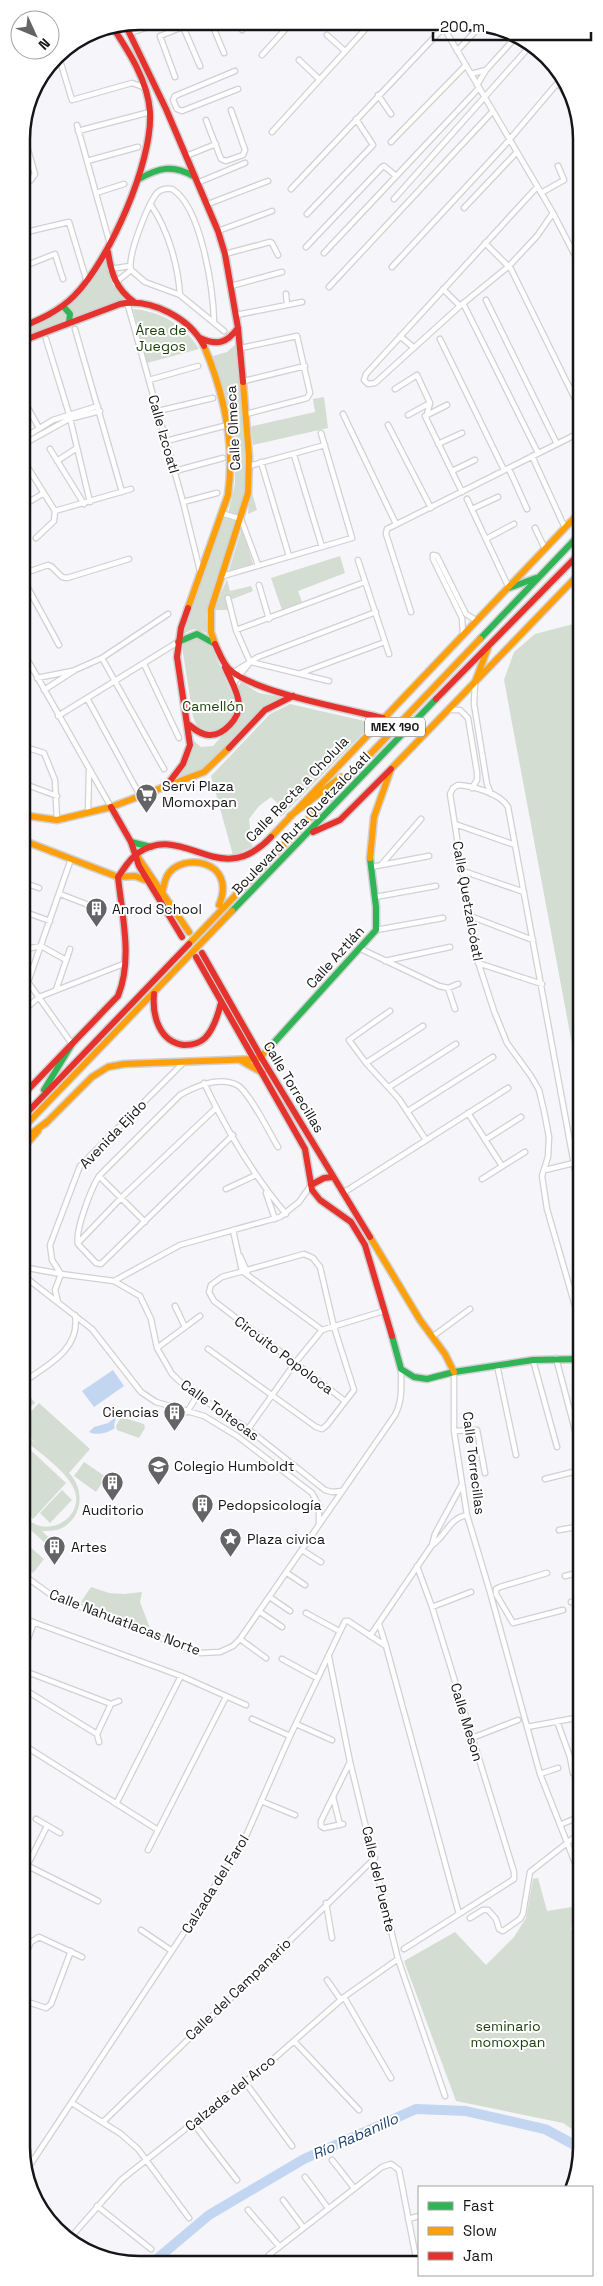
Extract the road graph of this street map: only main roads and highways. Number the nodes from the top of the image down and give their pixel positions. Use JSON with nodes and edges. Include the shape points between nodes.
{"nodes":[{"id":1,"x":129,"y":30,"type":"edge"},
{"id":2,"x":116,"y":32,"type":"edge"},
{"id":3,"x":139,"y":179,"type":"junction"},
{"id":4,"x":196,"y":180,"type":"junction"},
{"id":5,"x":109,"y":248,"type":"junction"},
{"id":6,"x":130,"y":301,"type":"junction"},
{"id":7,"x":63,"y":306,"type":"junction"},
{"id":8,"x":42,"y":318,"type":"junction"},
{"id":9,"x":69,"y":322,"type":"junction"},
{"id":10,"x":30,"y":323,"type":"edge"},
{"id":11,"x":238,"y":328,"type":"junction"},
{"id":12,"x":46,"y":331,"type":"junction"},
{"id":13,"x":30,"y":338,"type":"edge"},
{"id":14,"x":200,"y":338,"type":"junction"},
{"id":15,"x":573,"y":520,"type":"edge"},
{"id":16,"x":573,"y":541,"type":"edge"},
{"id":17,"x":573,"y":560,"type":"edge"},
{"id":18,"x":539,"y":577,"type":"junction"},
{"id":19,"x":573,"y":580,"type":"edge"},
{"id":20,"x":509,"y":588,"type":"junction"},
{"id":21,"x":178,"y":642,"type":"junction"},
{"id":22,"x":215,"y":644,"type":"junction"},
{"id":23,"x":489,"y":644,"type":"junction"},
{"id":24,"x":233,"y":675,"type":"junction"},
{"id":25,"x":475,"y":682,"type":"junction"},
{"id":26,"x":293,"y":696,"type":"junction"},
{"id":27,"x":383,"y":718,"type":"junction"},
{"id":28,"x":188,"y":724,"type":"junction"},
{"id":29,"x":359,"y":764,"type":"junction"},
{"id":30,"x":391,"y":769,"type":"junction"},
{"id":31,"x":167,"y":785,"type":"junction"},
{"id":32,"x":111,"y":807,"type":"junction"},
{"id":33,"x":290,"y":816,"type":"junction"},
{"id":34,"x":30,"y":817,"type":"edge"},
{"id":35,"x":308,"y":834,"type":"junction"},
{"id":36,"x":131,"y":842,"type":"junction"},
{"id":37,"x":30,"y":843,"type":"edge"},
{"id":38,"x":151,"y":847,"type":"junction"},
{"id":39,"x":136,"y":855,"type":"junction"},
{"id":40,"x":118,"y":877,"type":"junction"},
{"id":41,"x":146,"y":880,"type":"junction"},
{"id":42,"x":162,"y":895,"type":"junction"},
{"id":43,"x":209,"y":920,"type":"junction"},
{"id":44,"x":189,"y":932,"type":"dead end"},
{"id":45,"x":182,"y":937,"type":"dead end"},
{"id":46,"x":202,"y":953,"type":"dead end"},
{"id":47,"x":196,"y":957,"type":"dead end"},
{"id":48,"x":154,"y":994,"type":"junction"},
{"id":49,"x":222,"y":1003,"type":"junction"},
{"id":50,"x":72,"y":1044,"type":"junction"},
{"id":51,"x":258,"y":1058,"type":"junction"},
{"id":52,"x":240,"y":1060,"type":"junction"},
{"id":53,"x":263,"y":1073,"type":"junction"},
{"id":54,"x":30,"y":1088,"type":"edge"},
{"id":55,"x":38,"y":1102,"type":"junction"},
{"id":56,"x":30,"y":1110,"type":"edge"},
{"id":57,"x":30,"y":1121,"type":"edge"},
{"id":58,"x":48,"y":1122,"type":"junction"},
{"id":59,"x":30,"y":1135,"type":"edge"},
{"id":60,"x":30,"y":1141,"type":"edge"},
{"id":61,"x":333,"y":1177,"type":"junction"},
{"id":62,"x":311,"y":1185,"type":"junction"},
{"id":63,"x":348,"y":1200,"type":"junction"},
{"id":64,"x":335,"y":1211,"type":"junction"},
{"id":65,"x":573,"y":1358,"type":"edge"},
{"id":66,"x":454,"y":1372,"type":"junction"}],
"edges":[{"from":1,"to":4,"type":"main road","name":"Calle Olmeca"},
{"from":2,"to":3,"type":"main road","via":[[128,50],[150,112],[146,157]]},
{"from":3,"to":4,"type":"main road","via":[[166,166],[178,168]]},
{"from":3,"to":5,"type":"main road"},
{"from":4,"to":11,"type":"main road","name":"Calle Olmeca","via":[[225,254]]},
{"from":5,"to":6,"type":"main road","via":[[110,269],[115,283]]},
{"from":5,"to":7,"type":"main road","via":[[87,282]]},
{"from":6,"to":9,"type":"main road"},
{"from":6,"to":14,"type":"main road","via":[[172,315]]},
{"from":7,"to":8,"type":"main road"},
{"from":7,"to":9,"type":"main road","via":[[69,311]]},
{"from":8,"to":10,"type":"main road"},
{"from":8,"to":12,"type":"main road"},
{"from":9,"to":12,"type":"main road"},
{"from":11,"to":14,"type":"main road","via":[[229,340],[221,344]]},
{"from":11,"to":22,"type":"main road","name":"Calle Olmeca","via":[[244,381],[248,493],[210,609],[210,632]]},
{"from":12,"to":13,"type":"main road"},
{"from":14,"to":21,"type":"main road","name":"Calle Olmeca","via":[[221,396],[231,444],[231,479]]},
{"from":15,"to":20,"type":"main road","name":"Calle Recta a Cholula"},
{"from":16,"to":18,"type":"main road","name":"Calle Recta a Cholula","number":"MEX 190"},
{"from":17,"to":23,"type":"main road","name":"Boulevard Ruta Quetzalcóatl","number":"MEX 190"},
{"from":18,"to":20,"type":"main road"},
{"from":18,"to":29,"type":"main road","name":"Calle Recta a Cholula","number":"MEX 190"},
{"from":19,"to":25,"type":"main road","name":"Calle Aztlán"},
{"from":20,"to":27,"type":"main road","name":"Calle Recta a Cholula"},
{"from":21,"to":22,"type":"main road","via":[[197,634]]},
{"from":21,"to":28,"type":"main road","name":"Calle Olmeca","via":[[177,657]]},
{"from":22,"to":24,"type":"main road","name":"Calle Olmeca"},
{"from":23,"to":25,"type":"main road"},
{"from":23,"to":35,"type":"main road","name":"Boulevard Ruta Quetzalcóatl","number":"MEX 190"},
{"from":24,"to":26,"type":"main road","name":"Calle Olmeca"},
{"from":24,"to":28,"type":"main road","via":[[232,687],[239,709],[232,722],[210,737],[198,733]]},
{"from":25,"to":30,"type":"main road","name":"Calle Aztlán"},
{"from":26,"to":27,"type":"main road","name":"Calle Olmeca"},
{"from":26,"to":31,"type":"main road","via":[[265,710],[204,772]]},
{"from":27,"to":33,"type":"main road","name":"Calle Recta a Cholula"},
{"from":28,"to":31,"type":"main road","name":"Calle Olmeca","via":[[190,745],[183,764]]},
{"from":29,"to":33,"type":"main road"},
{"from":29,"to":43,"type":"main road","name":"Calle Recta a Cholula","number":"MEX 190"},
{"from":30,"to":35,"type":"main road","via":[[340,820]]},
{"from":30,"to":51,"type":"main road","name":"Calle Aztlán","via":[[376,802],[372,822],[370,867],[376,930]]},
{"from":31,"to":32,"type":"main road"},
{"from":32,"to":34,"type":"main road","via":[[57,820]]},
{"from":32,"to":36,"type":"main road"},
{"from":33,"to":38,"type":"main road","name":"Calle Recta a Cholula","via":[[260,849],[247,857],[232,860],[171,845]]},
{"from":35,"to":48,"type":"main road","name":"Boulevard Ruta Quetzalcóatl","number":"MEX 190"},
{"from":36,"to":38,"type":"main road"},
{"from":36,"to":39,"type":"main road"},
{"from":37,"to":40,"type":"main road"},
{"from":38,"to":39,"type":"main road","name":"Calle Recta a Cholula"},
{"from":39,"to":40,"type":"main road","name":"Calle Recta a Cholula"},
{"from":39,"to":41,"type":"main road"},
{"from":39,"to":42,"type":"main road"},
{"from":40,"to":41,"type":"main road","via":[[135,876]]},
{"from":40,"to":50,"type":"main road","via":[[126,973],[118,996]]},
{"from":41,"to":45,"type":"main road"},
{"from":42,"to":43,"type":"main road","via":[[166,876],[173,869],[187,863],[209,865],[221,875],[226,887]]},
{"from":42,"to":44,"type":"main road"},
{"from":43,"to":55,"type":"main road","name":"Calle Recta a Cholula"},
{"from":46,"to":51,"type":"main road","name":"Calle Torrecillas"},
{"from":47,"to":49,"type":"main road","name":"Calle Torrecillas"},
{"from":48,"to":49,"type":"main road","via":[[157,1026],[178,1046],[192,1045],[204,1039]]},
{"from":48,"to":57,"type":"main road"},
{"from":49,"to":51,"type":"main road","name":"Calle Torrecillas"},
{"from":50,"to":54,"type":"main road"},
{"from":50,"to":55,"type":"main road"},
{"from":51,"to":52,"type":"main road"},
{"from":51,"to":53,"type":"main road","name":"Calle Torrecillas"},
{"from":51,"to":61,"type":"main road","name":"Calle Torrecillas"},
{"from":52,"to":53,"type":"main road"},
{"from":52,"to":58,"type":"main road","via":[[108,1067],[92,1077]]},
{"from":53,"to":62,"type":"main road","name":"Calle Torrecillas","via":[[305,1149]]},
{"from":55,"to":56,"type":"main road","name":"Calle Recta a Cholula"},
{"from":58,"to":59,"type":"main road"},
{"from":58,"to":60,"type":"main road"},
{"from":61,"to":62,"type":"main road"},
{"from":61,"to":63,"type":"main road","name":"Calle Torrecillas"},
{"from":62,"to":64,"type":"main road","via":[[316,1196]]},
{"from":63,"to":64,"type":"main road"},
{"from":63,"to":66,"type":"main road","name":"Calle Torrecillas"},
{"from":64,"to":66,"type":"main road","via":[[351,1222],[365,1244],[401,1369],[427,1380]]},
{"from":65,"to":66,"type":"main road","via":[[533,1360]]}]}
